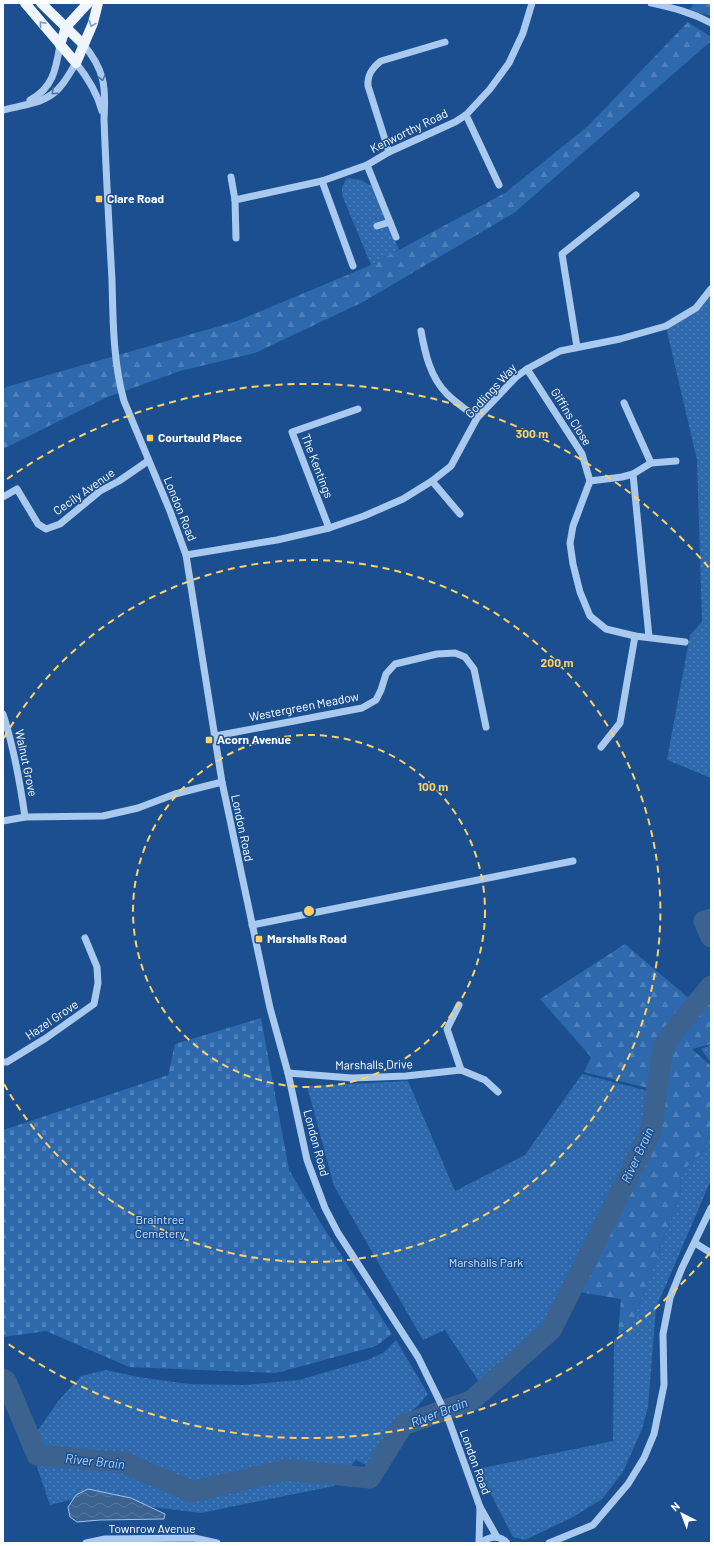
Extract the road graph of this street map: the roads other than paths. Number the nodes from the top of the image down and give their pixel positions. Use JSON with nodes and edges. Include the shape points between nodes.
{"nodes":[{"id":1,"x":25,"y":3,"type":"edge"},
{"id":2,"x":40,"y":3,"type":"edge"},
{"id":3,"x":88,"y":3,"type":"edge"},
{"id":4,"x":98,"y":3,"type":"edge"},
{"id":5,"x":532,"y":3,"type":"edge"},
{"id":6,"x":651,"y":3,"type":"edge"},
{"id":7,"x":711,"y":23,"type":"edge"},
{"id":8,"x":66,"y":27,"type":"junction"},
{"id":9,"x":445,"y":42,"type":"dead end"},
{"id":10,"x":83,"y":44,"type":"junction"},
{"id":11,"x":60,"y":45,"type":"junction"},
{"id":12,"x":76,"y":63,"type":"junction"},
{"id":13,"x":21,"y":105,"type":"junction"},
{"id":14,"x":3,"y":110,"type":"edge"},
{"id":15,"x":466,"y":115,"type":"junction"},
{"id":16,"x":104,"y":119,"type":"junction"},
{"id":17,"x":389,"y":152,"type":"junction"},
{"id":18,"x":367,"y":165,"type":"junction"},
{"id":19,"x":231,"y":177,"type":"dead end"},
{"id":20,"x":322,"y":181,"type":"junction"},
{"id":21,"x":499,"y":185,"type":"dead end"},
{"id":22,"x":636,"y":194,"type":"dead end"},
{"id":23,"x":235,"y":200,"type":"junction"},
{"id":24,"x":390,"y":222,"type":"junction"},
{"id":25,"x":377,"y":226,"type":"dead end"},
{"id":26,"x":396,"y":237,"type":"dead end"},
{"id":27,"x":236,"y":238,"type":"dead end"},
{"id":28,"x":353,"y":266,"type":"dead end"},
{"id":29,"x":711,"y":288,"type":"edge"},
{"id":30,"x":421,"y":331,"type":"dead end"},
{"id":31,"x":577,"y":347,"type":"junction"},
{"id":32,"x":527,"y":368,"type":"junction"},
{"id":33,"x":624,"y":403,"type":"dead end"},
{"id":34,"x":358,"y":409,"type":"dead end"},
{"id":35,"x":477,"y":418,"type":"junction"},
{"id":36,"x":148,"y":460,"type":"junction"},
{"id":37,"x":676,"y":461,"type":"dead end"},
{"id":38,"x":651,"y":463,"type":"junction"},
{"id":39,"x":633,"y":474,"type":"junction"},
{"id":40,"x":590,"y":481,"type":"junction"},
{"id":41,"x":432,"y":482,"type":"junction"},
{"id":42,"x":3,"y":497,"type":"edge"},
{"id":43,"x":460,"y":514,"type":"dead end"},
{"id":44,"x":329,"y":528,"type":"junction"},
{"id":45,"x":186,"y":555,"type":"junction"},
{"id":46,"x":635,"y":636,"type":"junction"},
{"id":47,"x":649,"y":638,"type":"junction"},
{"id":48,"x":685,"y":642,"type":"dead end"},
{"id":49,"x":3,"y":714,"type":"edge"},
{"id":50,"x":486,"y":727,"type":"dead end"},
{"id":51,"x":215,"y":736,"type":"junction"},
{"id":52,"x":601,"y":747,"type":"dead end"},
{"id":53,"x":222,"y":782,"type":"junction"},
{"id":54,"x":25,"y":816,"type":"junction"},
{"id":55,"x":3,"y":821,"type":"edge"},
{"id":56,"x":573,"y":861,"type":"dead end"},
{"id":57,"x":252,"y":925,"type":"junction"},
{"id":58,"x":85,"y":938,"type":"dead end"},
{"id":59,"x":459,"y":1005,"type":"dead end"},
{"id":60,"x":3,"y":1062,"type":"edge"},
{"id":61,"x":461,"y":1070,"type":"junction"},
{"id":62,"x":288,"y":1073,"type":"junction"},
{"id":63,"x":498,"y":1092,"type":"dead end"},
{"id":64,"x":711,"y":1208,"type":"edge"},
{"id":65,"x":695,"y":1243,"type":"junction"},
{"id":66,"x":711,"y":1253,"type":"edge"},
{"id":67,"x":480,"y":1507,"type":"junction"},
{"id":68,"x":497,"y":1537,"type":"junction"},
{"id":69,"x":194,"y":1541,"type":"edge"},
{"id":70,"x":508,"y":1542,"type":"edge"},
{"id":71,"x":86,"y":1543,"type":"edge"},
{"id":72,"x":217,"y":1543,"type":"edge"},
{"id":73,"x":479,"y":1543,"type":"edge"},
{"id":74,"x":549,"y":1543,"type":"edge"}],
"edges":[{"from":11,"to":1,"type":"main road","one_way":true},
{"from":2,"to":8,"type":"main road"},
{"from":3,"to":8,"type":"main road"},
{"from":4,"to":10,"type":"main road","one_way":true},
{"from":5,"to":15,"type":"street","name":"Kenworthy Road","via":[[523,33],[509,63]]},
{"from":6,"to":7,"type":"street","via":[[694,14]]},
{"from":8,"to":10,"type":"main road"},
{"from":8,"to":11,"type":"main road"},
{"from":9,"to":17,"type":"street","via":[[381,61],[369,75],[368,86]]},
{"from":10,"to":12,"type":"main road"},
{"from":10,"to":16,"type":"street","name":"London Road","one_way":true,"via":[[98,63],[103,76]]},
{"from":11,"to":12,"type":"main road"},
{"from":11,"to":13,"type":"street","via":[[56,67],[47,87],[40,95]]},
{"from":12,"to":13,"type":"street","one_way":true,"via":[[53,94],[42,100]]},
{"from":12,"to":16,"type":"street","name":"London Road","via":[[93,86]]},
{"from":13,"to":14,"type":"street"},
{"from":15,"to":17,"type":"street","name":"Kenworthy Road"},
{"from":15,"to":21,"type":"street"},
{"from":16,"to":36,"type":"street","name":"London Road","via":[[120,385]]},
{"from":17,"to":18,"type":"street","name":"Kenworthy Road"},
{"from":18,"to":20,"type":"street","name":"Kenworthy Road"},
{"from":18,"to":24,"type":"street"},
{"from":19,"to":23,"type":"street"},
{"from":20,"to":23,"type":"street","name":"Kenworthy Road"},
{"from":20,"to":28,"type":"street"},
{"from":22,"to":31,"type":"street","via":[[562,254]]},
{"from":23,"to":27,"type":"street"},
{"from":24,"to":25,"type":"street"},
{"from":24,"to":26,"type":"street"},
{"from":29,"to":31,"type":"street","name":"Godlings Way","via":[[696,308],[666,326],[620,339]]},
{"from":30,"to":35,"type":"street","via":[[427,359],[436,380],[447,394]]},
{"from":31,"to":32,"type":"street","name":"Godlings Way","via":[[560,350]]},
{"from":32,"to":35,"type":"street","name":"Godlings Way"},
{"from":32,"to":40,"type":"street","name":"Giffins Close","via":[[582,454]]},
{"from":33,"to":38,"type":"street"},
{"from":34,"to":44,"type":"street","name":"The Kentings","via":[[292,432]]},
{"from":35,"to":41,"type":"street","name":"Godlings Way","via":[[451,466]]},
{"from":36,"to":42,"type":"street","name":"Cecily Avenue","via":[[100,491],[60,524],[46,529],[38,524],[17,489]]},
{"from":36,"to":45,"type":"street","name":"London Road"},
{"from":37,"to":38,"type":"street"},
{"from":38,"to":39,"type":"street"},
{"from":39,"to":40,"type":"street"},
{"from":39,"to":47,"type":"street"},
{"from":40,"to":46,"type":"street","via":[[573,526],[570,543],[580,592],[590,616],[606,629]]},
{"from":41,"to":43,"type":"street"},
{"from":41,"to":44,"type":"street","name":"Godlings Way","via":[[364,516]]},
{"from":44,"to":45,"type":"street","name":"Godlings Way","via":[[277,540]]},
{"from":45,"to":51,"type":"street","name":"London Road"},
{"from":46,"to":47,"type":"street"},
{"from":46,"to":52,"type":"street","via":[[620,723]]},
{"from":47,"to":48,"type":"street"},
{"from":49,"to":54,"type":"street","name":"Walnut Grove","via":[[17,766]]},
{"from":50,"to":51,"type":"street","name":"Westergreen Meadow","via":[[474,670],[465,657],[455,653],[437,654],[395,664],[386,674],[376,700],[362,708]]},
{"from":51,"to":53,"type":"street","name":"London Road"},
{"from":53,"to":54,"type":"street","via":[[175,794],[138,808],[102,816]]},
{"from":53,"to":57,"type":"street","name":"London Road"},
{"from":54,"to":55,"type":"street"},
{"from":56,"to":57,"type":"street"},
{"from":57,"to":62,"type":"street","name":"London Road","via":[[270,1008]]},
{"from":58,"to":60,"type":"street","name":"Hazel Grove","via":[[97,966],[98,983],[94,1004],[46,1038]]},
{"from":59,"to":61,"type":"street","via":[[447,1029]]},
{"from":61,"to":62,"type":"street","name":"Marshalls Drive","via":[[352,1078]]},
{"from":61,"to":63,"type":"street","name":"Marshalls Drive","via":[[485,1080]]},
{"from":62,"to":67,"type":"street","name":"London Road","via":[[307,1160],[324,1208],[418,1357],[448,1418]]},
{"from":64,"to":65,"type":"street"},
{"from":65,"to":66,"type":"street"},
{"from":65,"to":74,"type":"street","via":[[670,1298],[663,1334],[664,1385],[654,1434],[644,1458],[628,1484],[593,1525]]},
{"from":67,"to":68,"type":"street","name":"London Road"},
{"from":67,"to":73,"type":"street","name":"London Road"},
{"from":68,"to":70,"type":"street"},
{"from":68,"to":73,"type":"street","via":[[487,1538]]},
{"from":69,"to":71,"type":"street","name":"Townrow Avenue","via":[[105,1539]]},
{"from":69,"to":72,"type":"street","name":"Townrow Avenue"}]}
